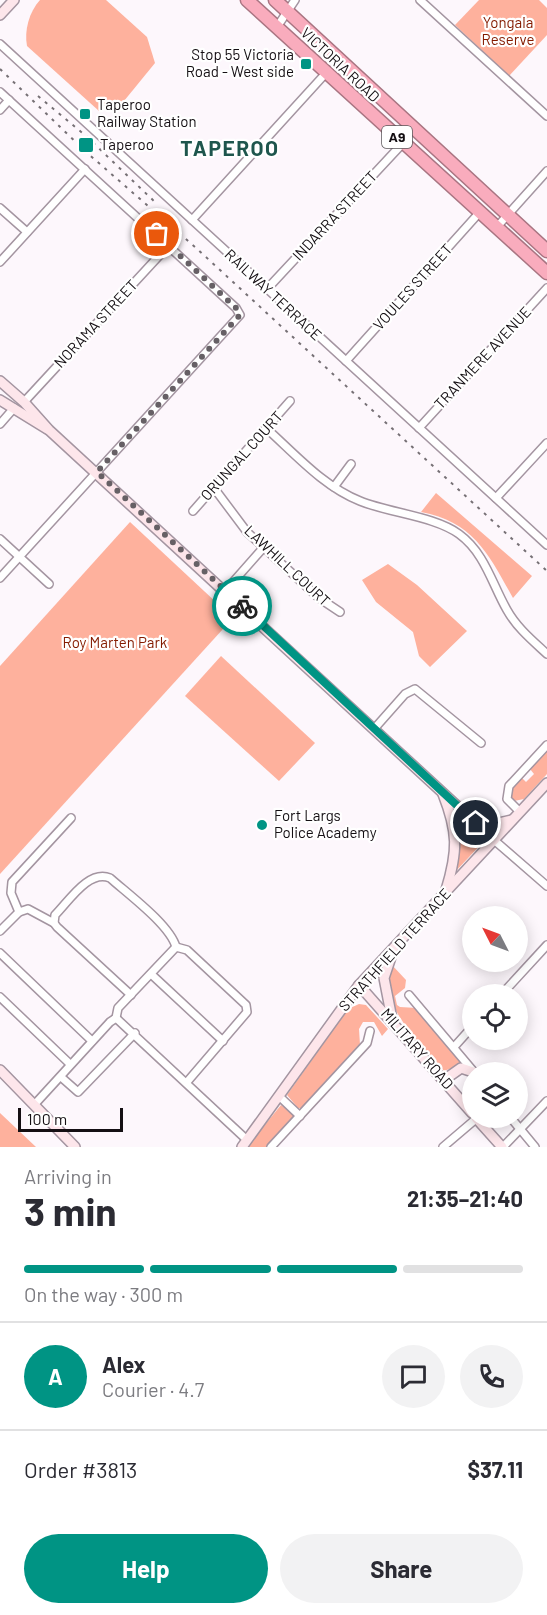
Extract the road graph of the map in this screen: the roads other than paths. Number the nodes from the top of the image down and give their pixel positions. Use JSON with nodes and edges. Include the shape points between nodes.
{"nodes":[{"id":1,"x":14,"y":0,"type":"edge"},
{"id":2,"x":247,"y":0,"type":"edge"},
{"id":3,"x":275,"y":0,"type":"edge"},
{"id":4,"x":295,"y":0,"type":"edge"},
{"id":5,"x":420,"y":0,"type":"edge"},
{"id":6,"x":289,"y":13,"type":"junction"},
{"id":7,"x":0,"y":15,"type":"edge"},
{"id":8,"x":277,"y":27,"type":"junction"},
{"id":9,"x":0,"y":44,"type":"edge"},
{"id":10,"x":326,"y":73,"type":"junction"},
{"id":11,"x":0,"y":92,"type":"edge"},
{"id":12,"x":9,"y":100,"type":"junction"},
{"id":13,"x":0,"y":110,"type":"edge"},
{"id":14,"x":547,"y":116,"type":"edge"},
{"id":15,"x":403,"y":142,"type":"junction"},
{"id":16,"x":85,"y":170,"type":"junction"},
{"id":17,"x":547,"y":171,"type":"edge"},
{"id":18,"x":0,"y":208,"type":"edge"},
{"id":19,"x":479,"y":213,"type":"junction"},
{"id":20,"x":507,"y":214,"type":"junction"},
{"id":21,"x":192,"y":220,"type":"junction"},
{"id":22,"x":496,"y":228,"type":"junction"},
{"id":23,"x":27,"y":232,"type":"junction"},
{"id":24,"x":169,"y":245,"type":"junction"},
{"id":25,"x":547,"y":251,"type":"edge"},
{"id":26,"x":0,"y":262,"type":"edge"},
{"id":27,"x":547,"y":273,"type":"edge"},
{"id":28,"x":547,"y":288,"type":"edge"},
{"id":29,"x":267,"y":289,"type":"junction"},
{"id":30,"x":346,"y":361,"type":"junction"},
{"id":31,"x":0,"y":381,"type":"edge"},
{"id":32,"x":0,"y":400,"type":"edge"},
{"id":33,"x":290,"y":401,"type":"dead end"},
{"id":34,"x":24,"y":402,"type":"junction"},
{"id":35,"x":14,"y":408,"type":"junction"},
{"id":36,"x":0,"y":424,"type":"edge"},
{"id":37,"x":266,"y":428,"type":"junction"},
{"id":38,"x":418,"y":428,"type":"junction"},
{"id":39,"x":49,"y":430,"type":"junction"},
{"id":40,"x":547,"y":443,"type":"edge"},
{"id":41,"x":351,"y":464,"type":"dead end"},
{"id":42,"x":97,"y":472,"type":"junction"},
{"id":43,"x":334,"y":487,"type":"junction"},
{"id":44,"x":214,"y":488,"type":"junction"},
{"id":45,"x":496,"y":498,"type":"junction"},
{"id":46,"x":193,"y":511,"type":"dead end"},
{"id":47,"x":0,"y":539,"type":"edge"},
{"id":48,"x":547,"y":545,"type":"edge"},
{"id":49,"x":264,"y":547,"type":"junction"},
{"id":50,"x":19,"y":557,"type":"junction"},
{"id":51,"x":0,"y":578,"type":"edge"},
{"id":52,"x":49,"y":584,"type":"dead end"},
{"id":53,"x":226,"y":590,"type":"junction"},
{"id":54,"x":340,"y":612,"type":"dead end"},
{"id":55,"x":547,"y":654,"type":"edge"},
{"id":56,"x":374,"y":729,"type":"junction"},
{"id":57,"x":481,"y":743,"type":"dead end"},
{"id":58,"x":547,"y":745,"type":"edge"},
{"id":59,"x":547,"y":783,"type":"edge"},
{"id":60,"x":442,"y":792,"type":"junction"},
{"id":61,"x":520,"y":812,"type":"junction"},
{"id":62,"x":71,"y":818,"type":"dead end"},
{"id":63,"x":512,"y":820,"type":"junction"},
{"id":64,"x":476,"y":823,"type":"junction"},
{"id":65,"x":494,"y":840,"type":"junction"},
{"id":66,"x":547,"y":886,"type":"edge"},
{"id":67,"x":446,"y":892,"type":"junction"},
{"id":68,"x":19,"y":912,"type":"junction"},
{"id":69,"x":54,"y":923,"type":"junction"},
{"id":70,"x":0,"y":931,"type":"edge"},
{"id":71,"x":547,"y":945,"type":"edge"},
{"id":72,"x":176,"y":947,"type":"junction"},
{"id":73,"x":393,"y":949,"type":"junction"},
{"id":74,"x":0,"y":953,"type":"edge"},
{"id":75,"x":151,"y":974,"type":"junction"},
{"id":76,"x":511,"y":984,"type":"edge"},
{"id":77,"x":359,"y":985,"type":"junction"},
{"id":78,"x":131,"y":995,"type":"junction"},
{"id":79,"x":409,"y":995,"type":"dead end"},
{"id":80,"x":0,"y":997,"type":"edge"},
{"id":81,"x":116,"y":1018,"type":"junction"},
{"id":82,"x":392,"y":1021,"type":"junction"},
{"id":83,"x":370,"y":1031,"type":"dead end"},
{"id":84,"x":135,"y":1033,"type":"junction"},
{"id":85,"x":462,"y":1038,"type":"edge"},
{"id":86,"x":92,"y":1041,"type":"junction"},
{"id":87,"x":223,"y":1041,"type":"junction"},
{"id":88,"x":454,"y":1047,"type":"junction"},
{"id":89,"x":466,"y":1062,"type":"edge"},
{"id":90,"x":70,"y":1064,"type":"junction"},
{"id":91,"x":462,"y":1068,"type":"edge"},
{"id":92,"x":0,"y":1070,"type":"edge"},
{"id":93,"x":61,"y":1077,"type":"junction"},
{"id":94,"x":444,"y":1080,"type":"junction"},
{"id":95,"x":187,"y":1082,"type":"junction"},
{"id":96,"x":280,"y":1096,"type":"junction"},
{"id":97,"x":462,"y":1101,"type":"edge"},
{"id":98,"x":547,"y":1101,"type":"edge"},
{"id":99,"x":34,"y":1105,"type":"junction"},
{"id":100,"x":300,"y":1116,"type":"junction"},
{"id":101,"x":465,"y":1128,"type":"edge"},
{"id":102,"x":485,"y":1128,"type":"edge"},
{"id":103,"x":521,"y":1130,"type":"junction"},
{"id":104,"x":244,"y":1144,"type":"edge"},
{"id":105,"x":75,"y":1147,"type":"edge"},
{"id":106,"x":271,"y":1147,"type":"edge"},
{"id":107,"x":443,"y":1147,"type":"edge"},
{"id":108,"x":503,"y":1147,"type":"edge"},
{"id":109,"x":535,"y":1147,"type":"edge"}],
"edges":[{"from":1,"to":7,"type":"main road"},
{"from":2,"to":8,"type":"highway","name":"VICTORIA ROAD","number":"A9"},
{"from":3,"to":6,"type":"highway","name":"VICTORIA ROAD","number":"A9"},
{"from":4,"to":6,"type":"street"},
{"from":5,"to":14,"type":"street"},
{"from":6,"to":8,"type":"street"},
{"from":6,"to":20,"type":"highway","name":"VICTORIA ROAD","number":"A9"},
{"from":8,"to":10,"type":"highway","name":"VICTORIA ROAD","number":"A9"},
{"from":9,"to":21,"type":"street","name":"RAILWAY TERRACE"},
{"from":10,"to":15,"type":"highway","name":"VICTORIA ROAD","number":"A9"},
{"from":10,"to":21,"type":"street"},
{"from":11,"to":12,"type":"street"},
{"from":12,"to":13,"type":"street"},
{"from":12,"to":16,"type":"street"},
{"from":15,"to":19,"type":"highway","name":"VICTORIA ROAD","number":"A9"},
{"from":15,"to":29,"type":"street","name":"INDARRA STREET"},
{"from":16,"to":23,"type":"street"},
{"from":16,"to":24,"type":"street"},
{"from":17,"to":20,"type":"street"},
{"from":18,"to":23,"type":"street"},
{"from":19,"to":22,"type":"highway","name":"VICTORIA ROAD","number":"A9"},
{"from":19,"to":30,"type":"street","name":"VOULES STREET"},
{"from":20,"to":22,"type":"street"},
{"from":20,"to":25,"type":"highway","name":"VICTORIA ROAD","number":"A9"},
{"from":21,"to":29,"type":"street","name":"RAILWAY TERRACE"},
{"from":22,"to":27,"type":"highway","name":"VICTORIA ROAD","number":"A9"},
{"from":23,"to":26,"type":"street"},
{"from":24,"to":34,"type":"street","name":"NORAMA STREET"},
{"from":24,"to":42,"type":"street","via":[[240,315]]},
{"from":28,"to":38,"type":"street","name":"TRANMERE AVENUE"},
{"from":29,"to":30,"type":"street","name":"RAILWAY TERRACE"},
{"from":30,"to":38,"type":"street","name":"RAILWAY TERRACE"},
{"from":31,"to":34,"type":"main road"},
{"from":32,"to":35,"type":"main road"},
{"from":33,"to":37,"type":"street","name":"ORUNGAL COURT"},
{"from":34,"to":39,"type":"main road"},
{"from":35,"to":36,"type":"street"},
{"from":35,"to":39,"type":"main road"},
{"from":37,"to":43,"type":"street"},
{"from":37,"to":44,"type":"street","name":"ORUNGAL COURT"},
{"from":38,"to":45,"type":"street","name":"RAILWAY TERRACE"},
{"from":39,"to":42,"type":"main road"},
{"from":40,"to":45,"type":"street"},
{"from":41,"to":43,"type":"street"},
{"from":42,"to":50,"type":"street"},
{"from":42,"to":53,"type":"main road"},
{"from":43,"to":55,"type":"street","via":[[358,500],[459,534],[481,557],[513,620]]},
{"from":44,"to":46,"type":"street","name":"ORUNGAL COURT"},
{"from":44,"to":49,"type":"street","name":"LAWHILL COURT","via":[[247,532]]},
{"from":45,"to":48,"type":"street","name":"RAILWAY TERRACE"},
{"from":47,"to":50,"type":"street"},
{"from":49,"to":53,"type":"street"},
{"from":49,"to":54,"type":"street","name":"LAWHILL COURT","via":[[319,598]]},
{"from":50,"to":51,"type":"street"},
{"from":50,"to":52,"type":"street"},
{"from":53,"to":56,"type":"main road"},
{"from":56,"to":57,"type":"street","via":[[405,693],[415,689]]},
{"from":56,"to":60,"type":"main road"},
{"from":58,"to":61,"type":"street","via":[[509,786],[507,799]]},
{"from":59,"to":61,"type":"main road","name":"STRATHFIELD TERRACE"},
{"from":60,"to":64,"type":"main road"},
{"from":60,"to":67,"type":"main road","via":[[456,846]]},
{"from":61,"to":63,"type":"main road","name":"STRATHFIELD TERRACE"},
{"from":62,"to":68,"type":"street","via":[[12,882],[11,893]]},
{"from":63,"to":64,"type":"main road","via":[[490,825]]},
{"from":63,"to":65,"type":"main road","name":"STRATHFIELD TERRACE"},
{"from":64,"to":65,"type":"main road"},
{"from":65,"to":66,"type":"street"},
{"from":65,"to":67,"type":"main road","name":"STRATHFIELD TERRACE"},
{"from":67,"to":73,"type":"main road","name":"STRATHFIELD TERRACE"},
{"from":68,"to":69,"type":"street","via":[[28,909]]},
{"from":68,"to":70,"type":"street"},
{"from":69,"to":72,"type":"street","via":[[55,915],[93,877],[102,874],[163,927],[174,938]]},
{"from":69,"to":78,"type":"street"},
{"from":71,"to":76,"type":"street"},
{"from":72,"to":75,"type":"street"},
{"from":72,"to":87,"type":"street","via":[[188,950],[246,1005],[244,1017]]},
{"from":73,"to":77,"type":"main road","name":"STRATHFIELD TERRACE"},
{"from":73,"to":82,"type":"main road","via":[[384,978]]},
{"from":74,"to":86,"type":"street"},
{"from":75,"to":78,"type":"street"},
{"from":75,"to":87,"type":"street"},
{"from":77,"to":82,"type":"main road","name":"MILITARY ROAD"},
{"from":77,"to":96,"type":"main road","name":"STRATHFIELD TERRACE"},
{"from":78,"to":81,"type":"street","via":[[118,1008]]},
{"from":79,"to":88,"type":"street","name":"MILITARY ROAD"},
{"from":80,"to":90,"type":"street"},
{"from":81,"to":84,"type":"street"},
{"from":81,"to":86,"type":"street"},
{"from":82,"to":94,"type":"main road","name":"MILITARY ROAD"},
{"from":83,"to":100,"type":"street","via":[[367,1042]]},
{"from":84,"to":93,"type":"street","via":[[78,1092]]},
{"from":84,"to":95,"type":"street"},
{"from":85,"to":88,"type":"street"},
{"from":86,"to":90,"type":"street"},
{"from":87,"to":95,"type":"street"},
{"from":88,"to":89,"type":"street","name":"MILITARY ROAD"},
{"from":90,"to":93,"type":"street"},
{"from":91,"to":94,"type":"main road"},
{"from":92,"to":99,"type":"main road"},
{"from":93,"to":99,"type":"street"},
{"from":94,"to":97,"type":"main road","name":"MILITARY ROAD"},
{"from":95,"to":104,"type":"street"},
{"from":96,"to":100,"type":"street"},
{"from":96,"to":104,"type":"main road","name":"STRATHFIELD TERRACE"},
{"from":98,"to":103,"type":"street"},
{"from":99,"to":105,"type":"main road"},
{"from":100,"to":106,"type":"street"},
{"from":101,"to":107,"type":"street"},
{"from":102,"to":108,"type":"main road"},
{"from":103,"to":108,"type":"street"},
{"from":103,"to":109,"type":"street"}]}
